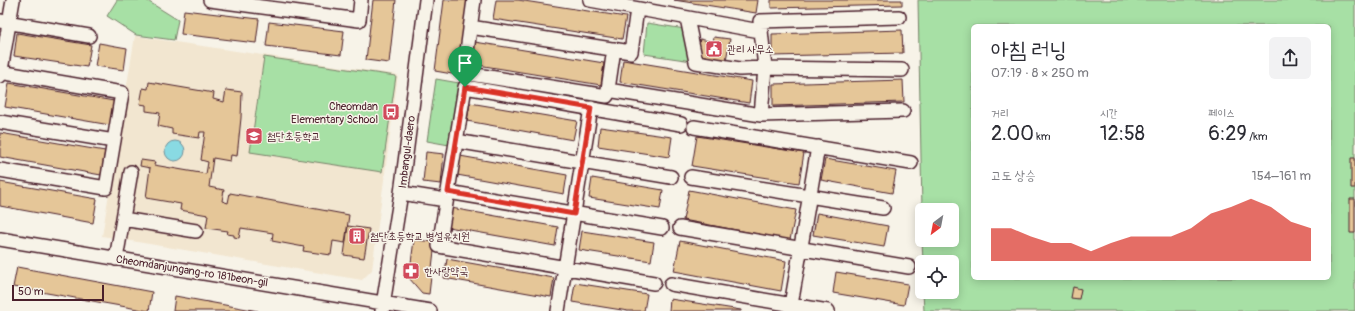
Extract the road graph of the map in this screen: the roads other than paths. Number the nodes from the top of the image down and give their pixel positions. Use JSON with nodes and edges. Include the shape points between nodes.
{"nodes":[{"id":1,"x":13,"y":0,"type":"edge"},
{"id":2,"x":210,"y":0,"type":"edge"},
{"id":3,"x":362,"y":0,"type":"edge"},
{"id":4,"x":426,"y":0,"type":"edge"},
{"id":5,"x":474,"y":0,"type":"edge"},
{"id":6,"x":590,"y":0,"type":"edge"},
{"id":7,"x":637,"y":9,"type":"junction"},
{"id":8,"x":899,"y":17,"type":"dead end"},
{"id":9,"x":688,"y":18,"type":"junction"},
{"id":10,"x":5,"y":22,"type":"edge"},
{"id":11,"x":470,"y":27,"type":"junction"},
{"id":12,"x":760,"y":31,"type":"junction"},
{"id":13,"x":89,"y":36,"type":"dead end"},
{"id":14,"x":614,"y":49,"type":"junction"},
{"id":15,"x":765,"y":68,"type":"junction"},
{"id":16,"x":902,"y":70,"type":"dead end"},
{"id":17,"x":0,"y":73,"type":"edge"},
{"id":18,"x":608,"y":90,"type":"junction"},
{"id":19,"x":591,"y":108,"type":"junction"},
{"id":20,"x":903,"y":111,"type":"dead end"},
{"id":21,"x":762,"y":115,"type":"junction"},
{"id":22,"x":0,"y":122,"type":"edge"},
{"id":23,"x":681,"y":124,"type":"dead end"},
{"id":24,"x":694,"y":127,"type":"dead end"},
{"id":25,"x":114,"y":141,"type":"junction"},
{"id":26,"x":456,"y":141,"type":"junction"},
{"id":27,"x":818,"y":147,"type":"junction"},
{"id":28,"x":582,"y":162,"type":"junction"},
{"id":29,"x":911,"y":162,"type":"dead end"},
{"id":30,"x":0,"y":170,"type":"edge"},
{"id":31,"x":131,"y":172,"type":"dead end"},
{"id":32,"x":671,"y":177,"type":"dead end"},
{"id":33,"x":691,"y":178,"type":"dead end"},
{"id":34,"x":402,"y":193,"type":"junction"},
{"id":35,"x":447,"y":196,"type":"junction"},
{"id":36,"x":810,"y":197,"type":"junction"},
{"id":37,"x":883,"y":208,"type":"dead end"},
{"id":38,"x":574,"y":214,"type":"junction"},
{"id":39,"x":123,"y":219,"type":"junction"},
{"id":40,"x":662,"y":228,"type":"dead end"},
{"id":41,"x":680,"y":228,"type":"dead end"},
{"id":42,"x":196,"y":231,"type":"dead end"},
{"id":43,"x":0,"y":239,"type":"edge"},
{"id":44,"x":800,"y":249,"type":"junction"},
{"id":45,"x":116,"y":259,"type":"junction"},
{"id":46,"x":565,"y":267,"type":"junction"},
{"id":47,"x":910,"y":267,"type":"dead end"},
{"id":48,"x":654,"y":282,"type":"dead end"},
{"id":49,"x":671,"y":284,"type":"dead end"},
{"id":50,"x":383,"y":307,"type":"edge"},
{"id":51,"x":790,"y":308,"type":"edge"},
{"id":52,"x":430,"y":311,"type":"edge"},
{"id":53,"x":558,"y":311,"type":"edge"},
{"id":54,"x":828,"y":311,"type":"edge"}],
"edges":[{"from":1,"to":10,"type":"street"},
{"from":2,"to":3,"type":"street","via":[[359,20]]},
{"from":4,"to":34,"type":"street","name":"Imbangul-daero"},
{"from":5,"to":11,"type":"street"},
{"from":6,"to":7,"type":"street"},
{"from":7,"to":9,"type":"street"},
{"from":7,"to":14,"type":"street","via":[[631,52]]},
{"from":8,"to":12,"type":"street","via":[[760,20]]},
{"from":9,"to":12,"type":"street"},
{"from":9,"to":15,"type":"street","via":[[696,62],[740,69]]},
{"from":10,"to":13,"type":"street"},
{"from":10,"to":17,"type":"street"},
{"from":11,"to":14,"type":"street"},
{"from":11,"to":18,"type":"street","via":[[464,73],[607,96]]},
{"from":12,"to":15,"type":"street"},
{"from":14,"to":18,"type":"street"},
{"from":15,"to":16,"type":"street"},
{"from":15,"to":21,"type":"street"},
{"from":17,"to":25,"type":"street","via":[[122,93]]},
{"from":18,"to":21,"type":"street"},
{"from":19,"to":23,"type":"street"},
{"from":19,"to":26,"type":"street","via":[[465,87]]},
{"from":19,"to":28,"type":"street"},
{"from":20,"to":21,"type":"street"},
{"from":22,"to":25,"type":"street"},
{"from":24,"to":27,"type":"street"},
{"from":25,"to":30,"type":"street","via":[[106,188]]},
{"from":26,"to":28,"type":"street"},
{"from":26,"to":35,"type":"street"},
{"from":27,"to":29,"type":"street"},
{"from":27,"to":36,"type":"street"},
{"from":28,"to":32,"type":"street"},
{"from":28,"to":38,"type":"street"},
{"from":31,"to":39,"type":"street"},
{"from":33,"to":36,"type":"street"},
{"from":34,"to":35,"type":"street"},
{"from":34,"to":50,"type":"street","name":"Imbangul-daero"},
{"from":35,"to":38,"type":"street"},
{"from":35,"to":46,"type":"street","via":[[439,246]]},
{"from":36,"to":37,"type":"street"},
{"from":36,"to":44,"type":"street"},
{"from":38,"to":40,"type":"street"},
{"from":38,"to":46,"type":"street"},
{"from":39,"to":42,"type":"street"},
{"from":39,"to":45,"type":"street"},
{"from":41,"to":44,"type":"street"},
{"from":43,"to":45,"type":"street","name":"Cheomdanjungang-ro 181beon-gil"},
{"from":44,"to":47,"type":"street"},
{"from":44,"to":51,"type":"street"},
{"from":45,"to":50,"type":"street","name":"Cheomdanjungang-ro 181beon-gil"},
{"from":46,"to":48,"type":"street"},
{"from":46,"to":53,"type":"street"},
{"from":49,"to":51,"type":"street"},
{"from":50,"to":52,"type":"street","name":"Cheomdanjungang-ro 181beon-gil"},
{"from":51,"to":54,"type":"street"}]}
